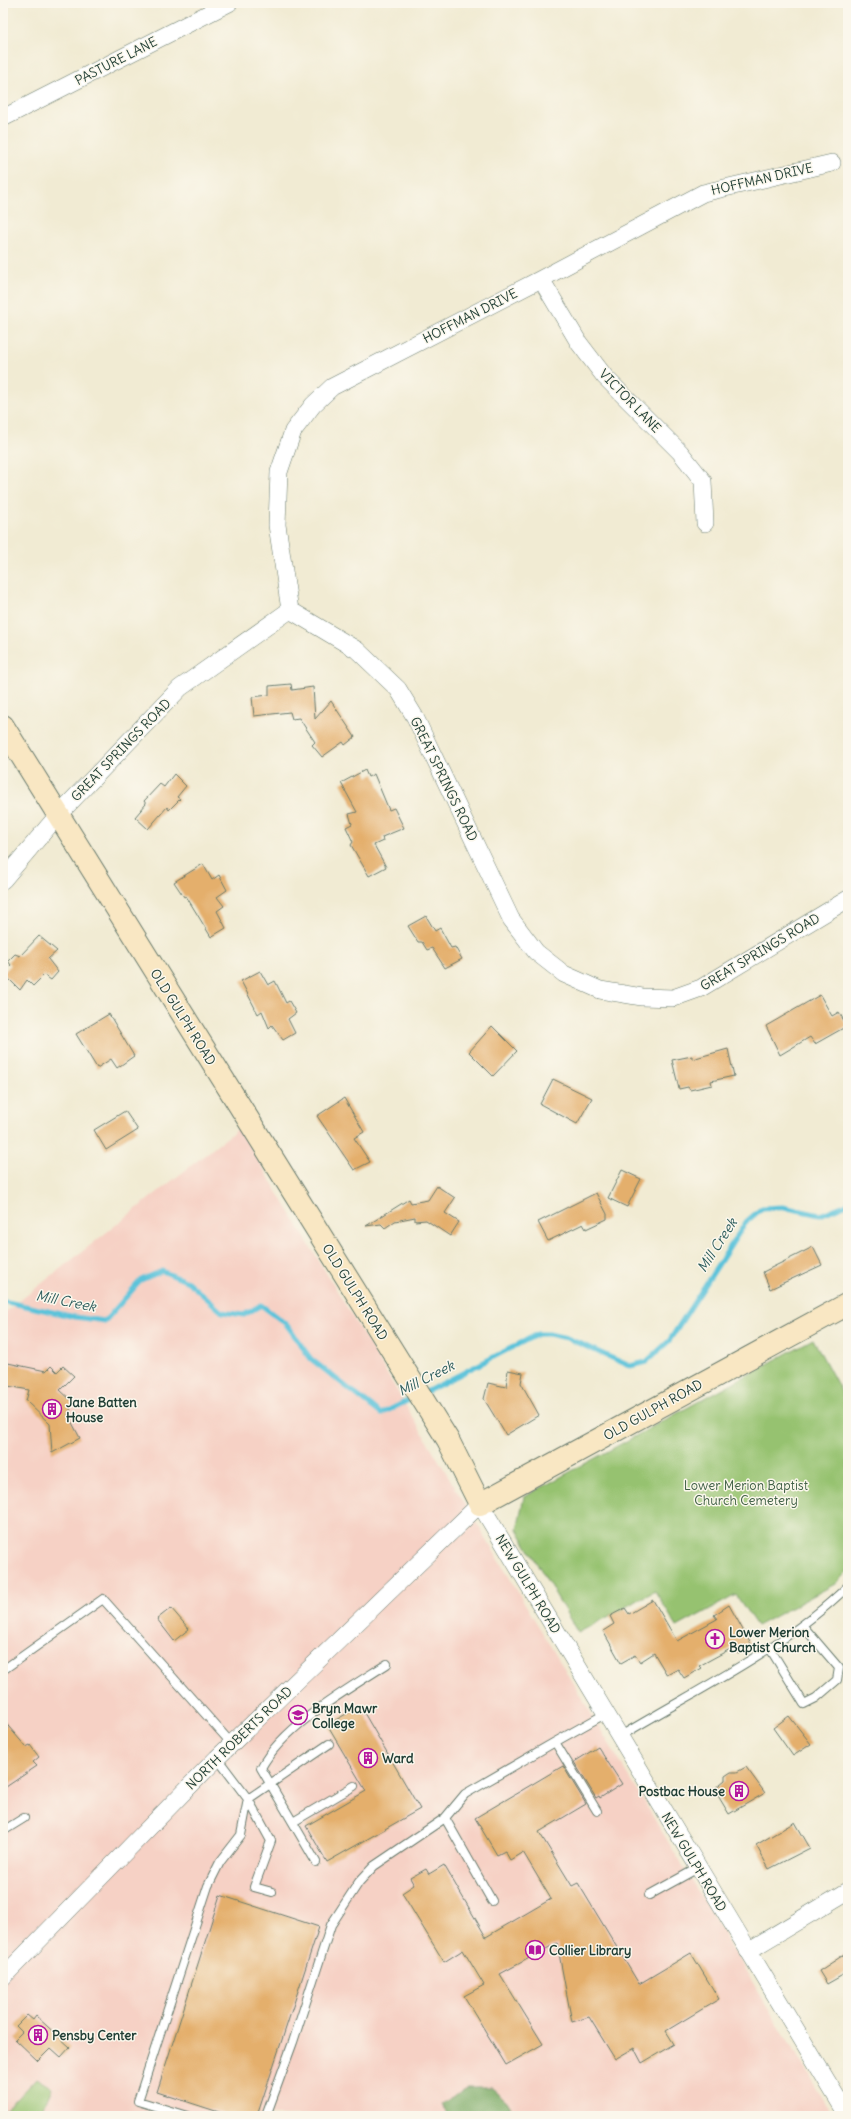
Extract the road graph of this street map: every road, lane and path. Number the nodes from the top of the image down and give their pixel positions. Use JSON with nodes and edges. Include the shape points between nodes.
{"nodes":[{"id":1,"x":229,"y":3,"type":"edge"},
{"id":2,"x":3,"y":118,"type":"edge"},
{"id":3,"x":832,"y":163,"type":"dead end"},
{"id":4,"x":541,"y":279,"type":"junction"},
{"id":5,"x":705,"y":523,"type":"dead end"},
{"id":6,"x":290,"y":610,"type":"junction"},
{"id":7,"x":3,"y":726,"type":"edge"},
{"id":8,"x":58,"y":815,"type":"junction"},
{"id":9,"x":3,"y":880,"type":"edge"},
{"id":10,"x":848,"y":899,"type":"edge"},
{"id":11,"x":848,"y":1304,"type":"edge"},
{"id":12,"x":480,"y":1504,"type":"junction"},
{"id":13,"x":848,"y":1586,"type":"edge"},
{"id":14,"x":803,"y":1626,"type":"junction"},
{"id":15,"x":769,"y":1647,"type":"junction"},
{"id":16,"x":387,"y":1664,"type":"dead end"},
{"id":17,"x":3,"y":1670,"type":"edge"},
{"id":18,"x":605,"y":1714,"type":"junction"},
{"id":19,"x":619,"y":1737,"type":"junction"},
{"id":20,"x":555,"y":1742,"type":"junction"},
{"id":21,"x":232,"y":1744,"type":"junction"},
{"id":22,"x":329,"y":1744,"type":"dead end"},
{"id":23,"x":217,"y":1758,"type":"junction"},
{"id":24,"x":270,"y":1784,"type":"junction"},
{"id":25,"x":354,"y":1786,"type":"dead end"},
{"id":26,"x":248,"y":1799,"type":"junction"},
{"id":27,"x":597,"y":1811,"type":"dead end"},
{"id":28,"x":24,"y":1818,"type":"dead end"},
{"id":29,"x":445,"y":1818,"type":"junction"},
{"id":30,"x":292,"y":1822,"type":"junction"},
{"id":31,"x":3,"y":1831,"type":"edge"},
{"id":32,"x":316,"y":1862,"type":"dead end"},
{"id":33,"x":698,"y":1868,"type":"junction"},
{"id":34,"x":848,"y":1891,"type":"edge"},
{"id":35,"x":272,"y":1892,"type":"dead end"},
{"id":36,"x":649,"y":1895,"type":"dead end"},
{"id":37,"x":492,"y":1902,"type":"dead end"},
{"id":38,"x":748,"y":1952,"type":"junction"},
{"id":39,"x":3,"y":1977,"type":"edge"},
{"id":40,"x":186,"y":2116,"type":"edge"},
{"id":41,"x":266,"y":2116,"type":"edge"},
{"id":42,"x":848,"y":2116,"type":"edge"}],
"edges":[{"from":1,"to":2,"type":"street","name":"PASTURE LANE"},
{"from":3,"to":4,"type":"street","name":"HOFFMAN DRIVE","via":[[703,193]]},
{"from":4,"to":5,"type":"street","name":"VICTOR LANE","via":[[578,343],[605,377],[680,452],[703,481]]},
{"from":4,"to":6,"type":"street","name":"HOFFMAN DRIVE","via":[[332,387],[308,411],[293,431],[279,472],[277,525]]},
{"from":6,"to":8,"type":"street","name":"GREAT SPRINGS ROAD","via":[[180,688]]},
{"from":6,"to":10,"type":"street","name":"GREAT SPRINGS ROAD","via":[[357,650],[398,689],[416,718],[511,919],[536,952],[564,974],[600,990],[673,998],[701,988]]},
{"from":7,"to":8,"type":"street","name":"OLD GULPH ROAD"},
{"from":8,"to":9,"type":"street","name":"GREAT SPRINGS ROAD"},
{"from":8,"to":12,"type":"street","name":"OLD GULPH ROAD","via":[[448,1440]]},
{"from":11,"to":12,"type":"street","name":"OLD GULPH ROAD"},
{"from":12,"to":18,"type":"street","name":"NEW GULPH ROAD"},
{"from":12,"to":21,"type":"street","name":"NORTH ROBERTS ROAD"},
{"from":13,"to":14,"type":"lane"},
{"from":14,"to":15,"type":"lane"},
{"from":14,"to":15,"type":"lane","via":[[838,1668],[837,1680],[816,1698],[804,1704]]},
{"from":15,"to":19,"type":"lane"},
{"from":16,"to":24,"type":"lane","via":[[320,1707],[266,1757],[261,1768]]},
{"from":17,"to":21,"type":"lane","via":[[103,1599]]},
{"from":18,"to":19,"type":"street","name":"NEW GULPH ROAD"},
{"from":18,"to":20,"type":"lane"},
{"from":19,"to":33,"type":"street","name":"NEW GULPH ROAD"},
{"from":20,"to":27,"type":"lane"},
{"from":20,"to":29,"type":"lane","via":[[465,1794]]},
{"from":21,"to":23,"type":"street","name":"NORTH ROBERTS ROAD"},
{"from":22,"to":24,"type":"lane"},
{"from":23,"to":26,"type":"lane"},
{"from":23,"to":39,"type":"street","name":"NORTH ROBERTS ROAD"},
{"from":24,"to":26,"type":"lane"},
{"from":24,"to":30,"type":"lane"},
{"from":25,"to":30,"type":"lane"},
{"from":26,"to":35,"type":"lane","via":[[271,1841],[254,1887]]},
{"from":26,"to":40,"type":"lane","via":[[241,1835],[220,1862],[208,1886],[138,2101]]},
{"from":28,"to":31,"type":"lane"},
{"from":29,"to":37,"type":"lane"},
{"from":29,"to":41,"type":"lane","via":[[374,1866],[359,1882],[331,1925]]},
{"from":30,"to":32,"type":"lane"},
{"from":33,"to":36,"type":"lane"},
{"from":33,"to":38,"type":"street","name":"NEW GULPH ROAD"},
{"from":34,"to":38,"type":"street"},
{"from":38,"to":42,"type":"street","name":"NEW GULPH ROAD"}]}
